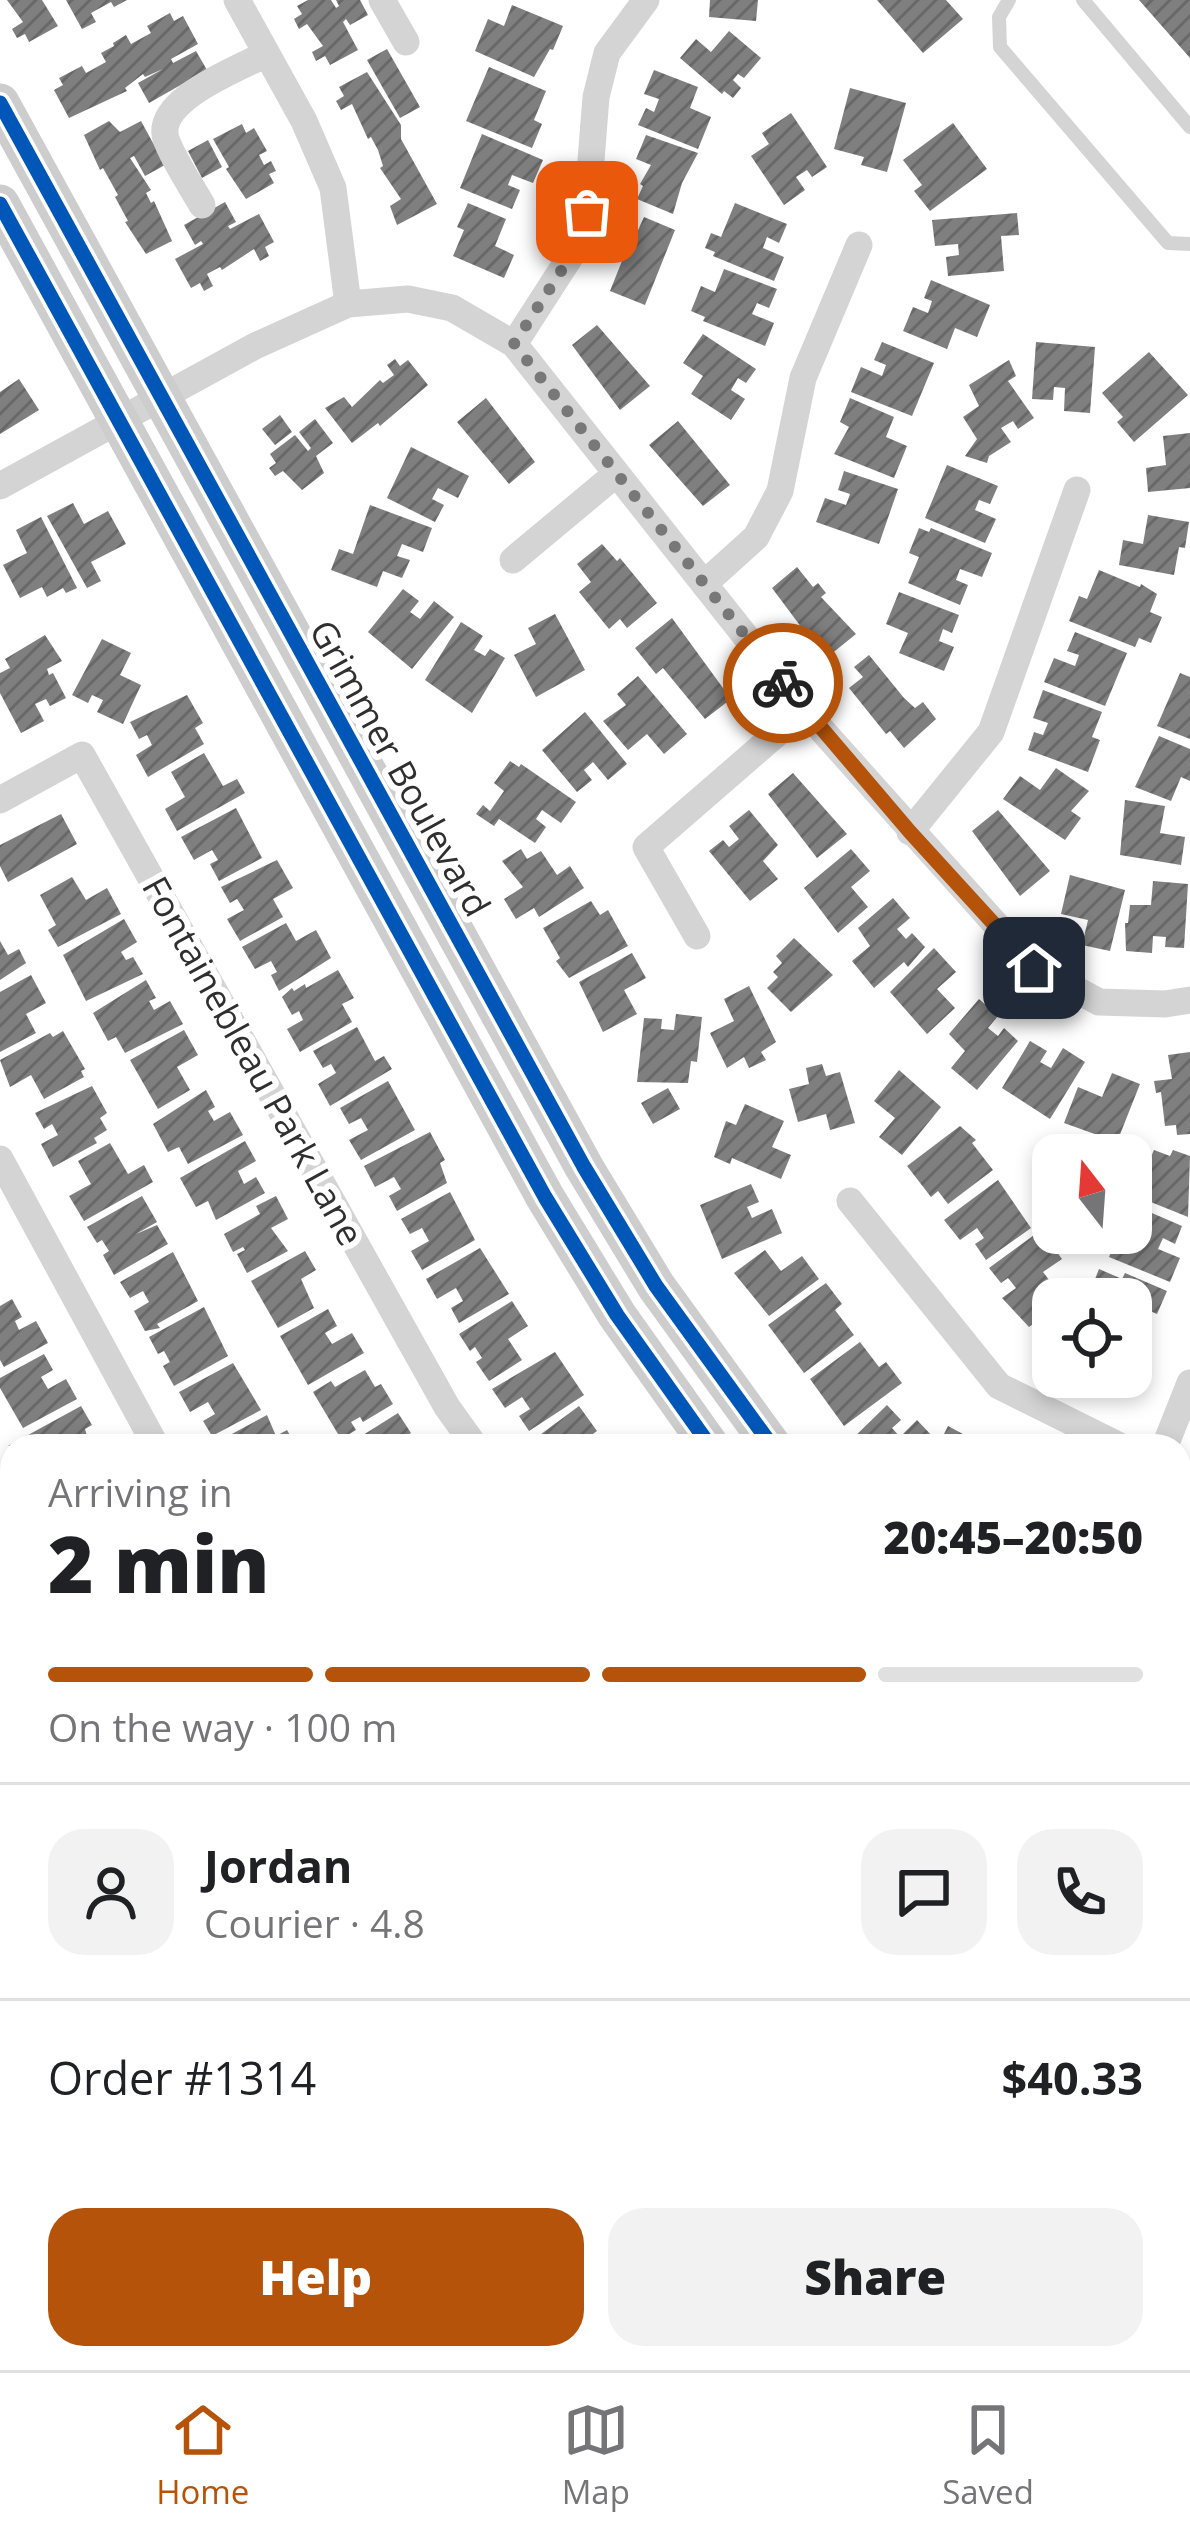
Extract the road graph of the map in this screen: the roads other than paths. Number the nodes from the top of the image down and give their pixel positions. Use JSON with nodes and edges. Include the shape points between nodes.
{"nodes":[{"id":1,"x":237,"y":0,"type":"edge"},
{"id":2,"x":382,"y":0,"type":"edge"},
{"id":3,"x":646,"y":0,"type":"edge"},
{"id":4,"x":1009,"y":0,"type":"edge"},
{"id":5,"x":1083,"y":0,"type":"edge"},
{"id":6,"x":406,"y":42,"type":"dead end"},
{"id":7,"x":266,"y":54,"type":"junction"},
{"id":8,"x":0,"y":103,"type":"edge"},
{"id":9,"x":1190,"y":127,"type":"edge"},
{"id":10,"x":0,"y":204,"type":"edge"},
{"id":11,"x":202,"y":205,"type":"dead end"},
{"id":12,"x":1190,"y":244,"type":"edge"},
{"id":13,"x":859,"y":245,"type":"dead end"},
{"id":14,"x":348,"y":304,"type":"junction"},
{"id":15,"x":514,"y":344,"type":"junction"},
{"id":16,"x":162,"y":397,"type":"junction"},
{"id":17,"x":120,"y":421,"type":"junction"},
{"id":18,"x":616,"y":474,"type":"junction"},
{"id":19,"x":0,"y":486,"type":"edge"},
{"id":20,"x":1077,"y":490,"type":"dead end"},
{"id":21,"x":513,"y":560,"type":"dead end"},
{"id":22,"x":704,"y":583,"type":"junction"},
{"id":23,"x":804,"y":710,"type":"junction"},
{"id":24,"x":0,"y":800,"type":"edge"},
{"id":25,"x":910,"y":832,"type":"junction"},
{"id":26,"x":697,"y":936,"type":"dead end"},
{"id":27,"x":1190,"y":1000,"type":"edge"},
{"id":28,"x":0,"y":1160,"type":"edge"},
{"id":29,"x":850,"y":1201,"type":"dead end"},
{"id":30,"x":1190,"y":1383,"type":"edge"},
{"id":31,"x":149,"y":1434,"type":"edge"},
{"id":32,"x":466,"y":1434,"type":"edge"},
{"id":33,"x":701,"y":1434,"type":"edge"},
{"id":34,"x":763,"y":1434,"type":"edge"},
{"id":35,"x":1096,"y":1434,"type":"edge"},
{"id":36,"x":1170,"y":1434,"type":"edge"}],
"edges":[{"from":1,"to":7,"type":"street"},
{"from":2,"to":6,"type":"street"},
{"from":3,"to":15,"type":"street","via":[[607,53],[587,212],[572,254]]},
{"from":4,"to":12,"type":"lane","via":[[999,17],[1000,47],[1168,244]]},
{"from":5,"to":9,"type":"lane"},
{"from":7,"to":11,"type":"street","via":[[178,101],[165,121],[165,136]]},
{"from":7,"to":14,"type":"street","via":[[332,188]]},
{"from":8,"to":16,"type":"main road","name":"Grimmer Boulevard"},
{"from":10,"to":17,"type":"main road"},
{"from":13,"to":22,"type":"street","via":[[803,378],[780,491],[756,536]]},
{"from":14,"to":15,"type":"street","via":[[408,299],[452,308]]},
{"from":14,"to":16,"type":"street"},
{"from":15,"to":18,"type":"street"},
{"from":16,"to":17,"type":"street"},
{"from":16,"to":34,"type":"main road","name":"Grimmer Boulevard","via":[[584,1166],[656,1286]]},
{"from":17,"to":19,"type":"street"},
{"from":17,"to":33,"type":"main road","via":[[545,1197]]},
{"from":18,"to":21,"type":"street"},
{"from":18,"to":22,"type":"street"},
{"from":20,"to":25,"type":"street","via":[[991,732]]},
{"from":22,"to":23,"type":"street"},
{"from":23,"to":25,"type":"street"},
{"from":23,"to":26,"type":"street","via":[[646,847]]},
{"from":24,"to":32,"type":"street","name":"Fontainebleau Park Lane","via":[[82,755]]},
{"from":25,"to":27,"type":"street","via":[[1034,968],[1099,1002]]},
{"from":28,"to":31,"type":"street"},
{"from":29,"to":35,"type":"street","via":[[999,1386]]},
{"from":30,"to":36,"type":"street"}]}
